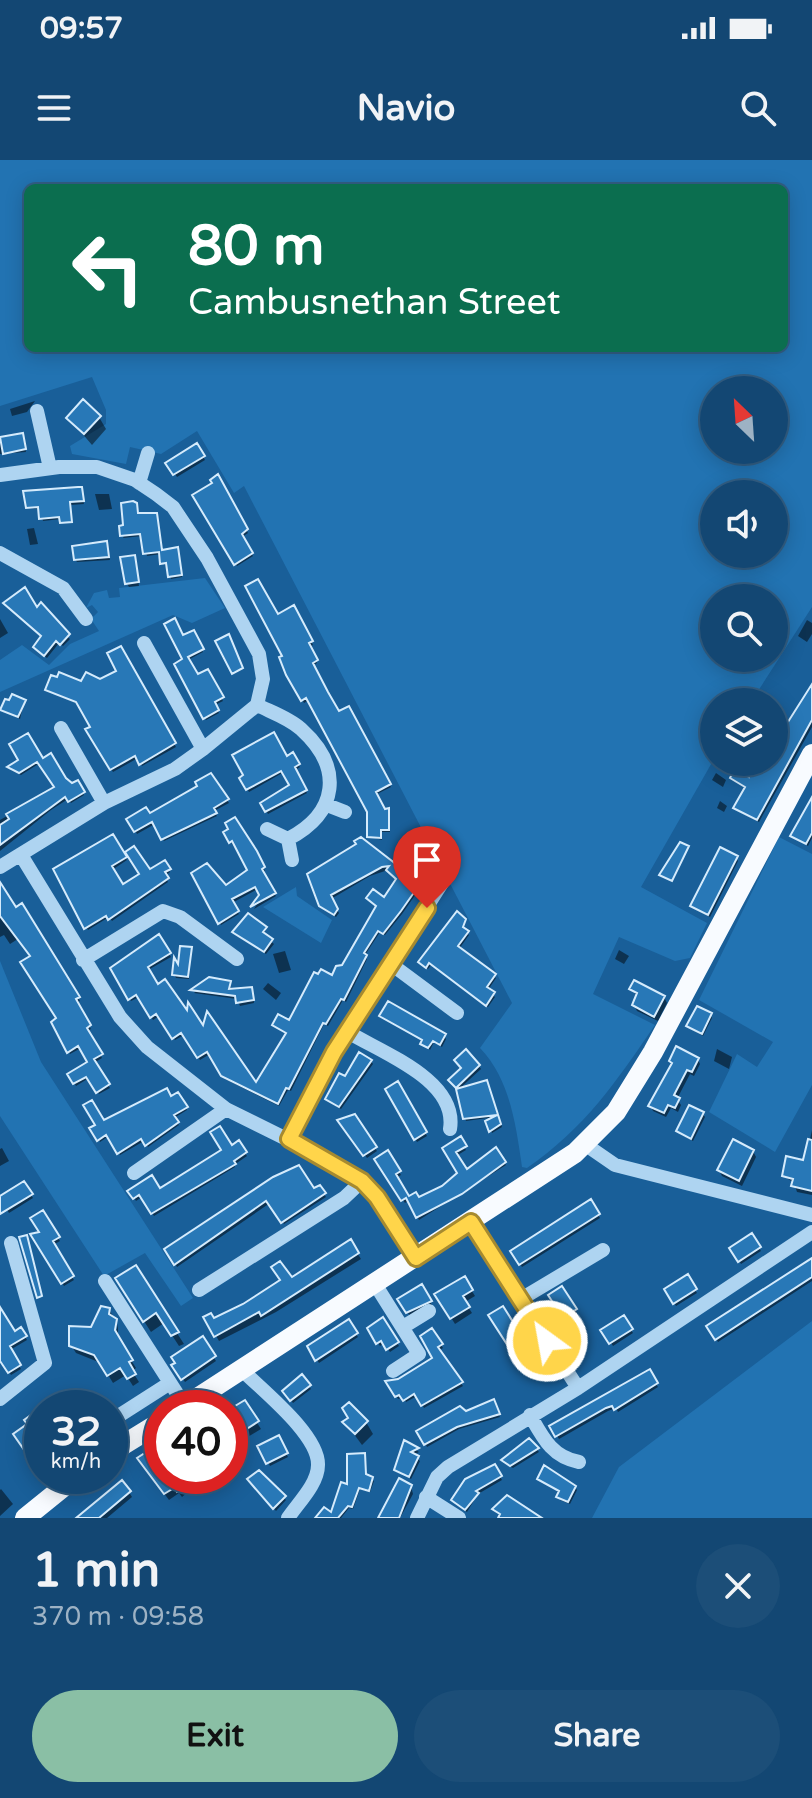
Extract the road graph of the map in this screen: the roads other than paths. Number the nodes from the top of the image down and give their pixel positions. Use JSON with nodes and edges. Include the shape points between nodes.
{"nodes":[{"id":1,"x":37,"y":411,"type":"dead end"},
{"id":2,"x":148,"y":453,"type":"dead end"},
{"id":3,"x":50,"y":468,"type":"junction"},
{"id":4,"x":0,"y":475,"type":"edge"},
{"id":5,"x":139,"y":483,"type":"junction"},
{"id":6,"x":5,"y":556,"type":"edge"},
{"id":7,"x":0,"y":572,"type":"edge"},
{"id":8,"x":86,"y":619,"type":"dead end"},
{"id":9,"x":144,"y":643,"type":"dead end"},
{"id":10,"x":257,"y":705,"type":"junction"},
{"id":11,"x":61,"y":728,"type":"dead end"},
{"id":12,"x":203,"y":749,"type":"junction"},
{"id":13,"x":812,"y":754,"type":"edge"},
{"id":14,"x":104,"y":803,"type":"junction"},
{"id":15,"x":327,"y":805,"type":"junction"},
{"id":16,"x":345,"y":812,"type":"dead end"},
{"id":17,"x":267,"y":829,"type":"dead end"},
{"id":18,"x":288,"y":839,"type":"junction"},
{"id":19,"x":21,"y":855,"type":"junction"},
{"id":20,"x":292,"y":860,"type":"dead end"},
{"id":21,"x":0,"y":867,"type":"edge"},
{"id":22,"x":442,"y":883,"type":"dead end"},
{"id":23,"x":237,"y":959,"type":"dead end"},
{"id":24,"x":83,"y":960,"type":"junction"},
{"id":25,"x":391,"y":964,"type":"junction"},
{"id":26,"x":457,"y":1013,"type":"dead end"},
{"id":27,"x":348,"y":1032,"type":"junction"},
{"id":28,"x":226,"y":1109,"type":"junction"},
{"id":29,"x":450,"y":1129,"type":"dead end"},
{"id":30,"x":289,"y":1139,"type":"junction"},
{"id":31,"x":586,"y":1145,"type":"junction"},
{"id":32,"x":134,"y":1173,"type":"dead end"},
{"id":33,"x":362,"y":1181,"type":"junction"},
{"id":34,"x":812,"y":1215,"type":"edge"},
{"id":35,"x":471,"y":1222,"type":"junction"},
{"id":36,"x":812,"y":1232,"type":"edge"},
{"id":37,"x":11,"y":1243,"type":"dead end"},
{"id":38,"x":603,"y":1250,"type":"dead end"},
{"id":39,"x":416,"y":1258,"type":"junction"},
{"id":40,"x":105,"y":1281,"type":"dead end"},
{"id":41,"x":375,"y":1284,"type":"junction"},
{"id":42,"x":199,"y":1290,"type":"dead end"},
{"id":43,"x":521,"y":1299,"type":"junction"},
{"id":44,"x":429,"y":1311,"type":"dead end"},
{"id":45,"x":403,"y":1327,"type":"junction"},
{"id":46,"x":242,"y":1370,"type":"junction"},
{"id":47,"x":393,"y":1371,"type":"dead end"},
{"id":48,"x":170,"y":1383,"type":"junction"},
{"id":49,"x":578,"y":1388,"type":"junction"},
{"id":50,"x":174,"y":1390,"type":"edge"},
{"id":51,"x":211,"y":1390,"type":"edge"},
{"id":52,"x":0,"y":1399,"type":"edge"},
{"id":53,"x":128,"y":1410,"type":"edge"},
{"id":54,"x":530,"y":1415,"type":"junction"},
{"id":55,"x":579,"y":1462,"type":"dead end"},
{"id":56,"x":55,"y":1494,"type":"edge"},
{"id":57,"x":426,"y":1497,"type":"junction"},
{"id":58,"x":25,"y":1518,"type":"edge"},
{"id":59,"x":288,"y":1518,"type":"edge"},
{"id":60,"x":417,"y":1518,"type":"edge"},
{"id":61,"x":459,"y":1518,"type":"edge"}],
"edges":[{"from":1,"to":3,"type":"street"},
{"from":2,"to":5,"type":"street"},
{"from":3,"to":4,"type":"street"},
{"from":3,"to":5,"type":"street","via":[[97,467]]},
{"from":5,"to":10,"type":"street","via":[[173,507],[191,532],[259,654],[263,679]]},
{"from":6,"to":7,"type":"street"},
{"from":6,"to":8,"type":"street","via":[[63,588]]},
{"from":9,"to":12,"type":"street"},
{"from":10,"to":12,"type":"street"},
{"from":10,"to":15,"type":"street","via":[[299,727],[312,741],[331,784]]},
{"from":11,"to":14,"type":"street"},
{"from":12,"to":14,"type":"street","via":[[175,769]]},
{"from":13,"to":31,"type":"main road","via":[[630,1092]]},
{"from":14,"to":19,"type":"street"},
{"from":15,"to":16,"type":"street"},
{"from":15,"to":18,"type":"street","via":[[311,826]]},
{"from":17,"to":18,"type":"street"},
{"from":18,"to":20,"type":"street"},
{"from":19,"to":21,"type":"street"},
{"from":19,"to":24,"type":"street"},
{"from":22,"to":25,"type":"street"},
{"from":23,"to":24,"type":"street","via":[[180,917],[163,911]]},
{"from":24,"to":28,"type":"street","via":[[147,1047]]},
{"from":25,"to":26,"type":"street"},
{"from":25,"to":27,"type":"street"},
{"from":27,"to":29,"type":"street","via":[[438,1089],[451,1111]]},
{"from":27,"to":30,"type":"street"},
{"from":28,"to":30,"type":"street"},
{"from":28,"to":32,"type":"street"},
{"from":30,"to":33,"type":"street"},
{"from":31,"to":34,"type":"street","via":[[615,1165]]},
{"from":31,"to":35,"type":"main road"},
{"from":33,"to":39,"type":"street"},
{"from":33,"to":42,"type":"street","via":[[344,1198]]},
{"from":35,"to":39,"type":"main road"},
{"from":35,"to":43,"type":"street"},
{"from":36,"to":49,"type":"street"},
{"from":37,"to":52,"type":"street","via":[[45,1363]]},
{"from":38,"to":43,"type":"street"},
{"from":39,"to":41,"type":"main road"},
{"from":40,"to":48,"type":"street"},
{"from":41,"to":45,"type":"street"},
{"from":41,"to":46,"type":"main road"},
{"from":43,"to":49,"type":"street"},
{"from":44,"to":45,"type":"street"},
{"from":45,"to":47,"type":"street","via":[[419,1354]]},
{"from":46,"to":51,"type":"main road"},
{"from":46,"to":59,"type":"street","via":[[309,1437],[317,1455],[312,1485]]},
{"from":48,"to":50,"type":"street"},
{"from":48,"to":53,"type":"street"},
{"from":49,"to":54,"type":"street"},
{"from":54,"to":55,"type":"street","via":[[547,1445],[562,1459]]},
{"from":54,"to":57,"type":"street","via":[[448,1467]]},
{"from":56,"to":58,"type":"main road"},
{"from":57,"to":60,"type":"street"},
{"from":57,"to":61,"type":"street"}]}
